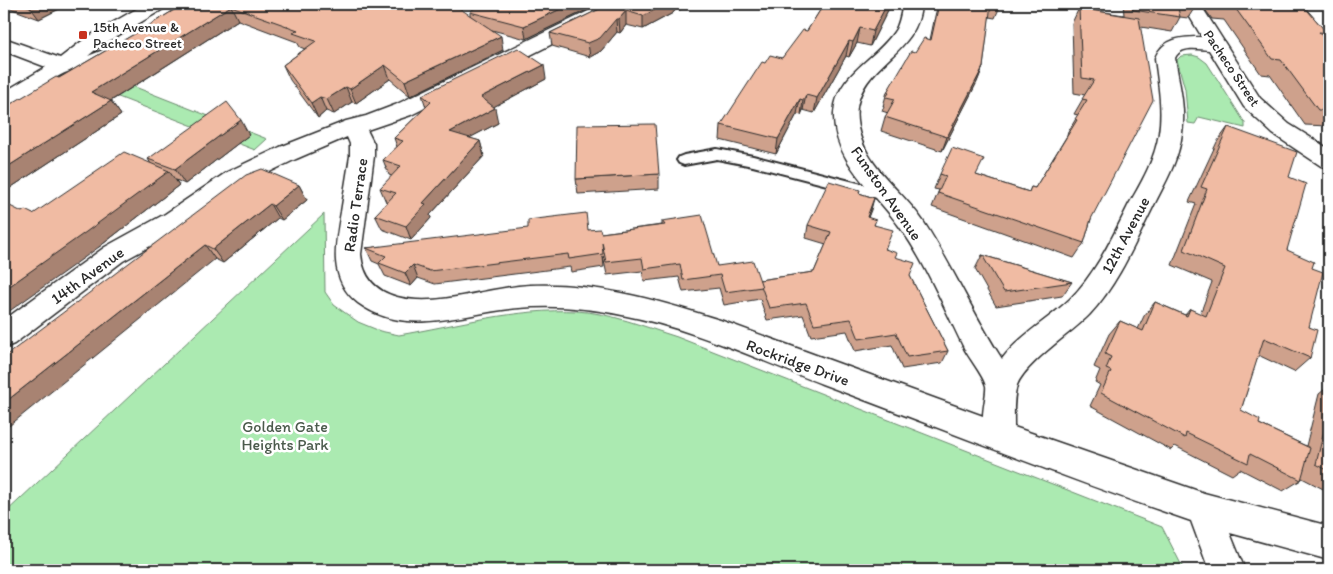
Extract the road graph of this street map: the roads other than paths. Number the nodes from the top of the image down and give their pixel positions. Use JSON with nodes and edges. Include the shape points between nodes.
{"nodes":[{"id":1,"x":158,"y":4,"type":"edge"},
{"id":2,"x":587,"y":4,"type":"edge"},
{"id":3,"x":617,"y":4,"type":"edge"},
{"id":4,"x":912,"y":4,"type":"edge"},
{"id":5,"x":1190,"y":4,"type":"edge"},
{"id":6,"x":136,"y":41,"type":"edge"},
{"id":7,"x":4,"y":44,"type":"edge"},
{"id":8,"x":1216,"y":44,"type":"junction"},
{"id":9,"x":63,"y":66,"type":"junction"},
{"id":10,"x":4,"y":101,"type":"edge"},
{"id":11,"x":354,"y":126,"type":"junction"},
{"id":12,"x":684,"y":160,"type":"dead end"},
{"id":13,"x":1329,"y":160,"type":"edge"},
{"id":14,"x":889,"y":196,"type":"junction"},
{"id":15,"x":379,"y":302,"type":"joint"},
{"id":16,"x":8,"y":347,"type":"edge"},
{"id":17,"x":1002,"y":386,"type":"junction"},
{"id":18,"x":997,"y":435,"type":"junction"},
{"id":19,"x":1204,"y":509,"type":"junction"},
{"id":20,"x":1329,"y":543,"type":"edge"},
{"id":21,"x":1227,"y":570,"type":"edge"}],
"edges":[{"from":1,"to":9,"type":"street","via":[[93,42]]},
{"from":2,"to":11,"type":"street","name":"14th Avenue","via":[[389,100]]},
{"from":3,"to":11,"type":"street","name":"14th Avenue","via":[[403,110]]},
{"from":4,"to":14,"type":"street","name":"Funston Avenue","via":[[907,29],[862,74],[851,92],[846,111],[850,139],[857,154]]},
{"from":5,"to":8,"type":"street","name":"Pacheco Street"},
{"from":6,"to":9,"type":"street","via":[[106,57],[85,64]]},
{"from":7,"to":9,"type":"street"},
{"from":8,"to":13,"type":"street","name":"Pacheco Street","via":[[1252,102],[1299,142]]},
{"from":8,"to":17,"type":"street","name":"12th Avenue","via":[[1184,44],[1166,52],[1164,58],[1173,113],[1161,168],[1098,286],[1080,307],[1023,356]]},
{"from":9,"to":10,"type":"street"},
{"from":11,"to":15,"type":"street","name":"Radio Terrace","via":[[362,144],[362,156],[347,261],[350,275],[357,285]]},
{"from":11,"to":16,"type":"street","name":"14th Avenue","via":[[236,178],[174,221],[132,268]]},
{"from":12,"to":14,"type":"lane","via":[[717,154]]},
{"from":14,"to":17,"type":"street","name":"Funston Avenue","via":[[912,226]]},
{"from":15,"to":18,"type":"street","name":"Rockridge Drive","via":[[406,312],[537,296],[568,296],[625,304],[724,334]]},
{"from":17,"to":18,"type":"street","name":"12th Avenue"},
{"from":18,"to":19,"type":"street","name":"Rockridge Drive"},
{"from":19,"to":20,"type":"street","name":"Rockridge Drive"},
{"from":19,"to":21,"type":"street"}]}
